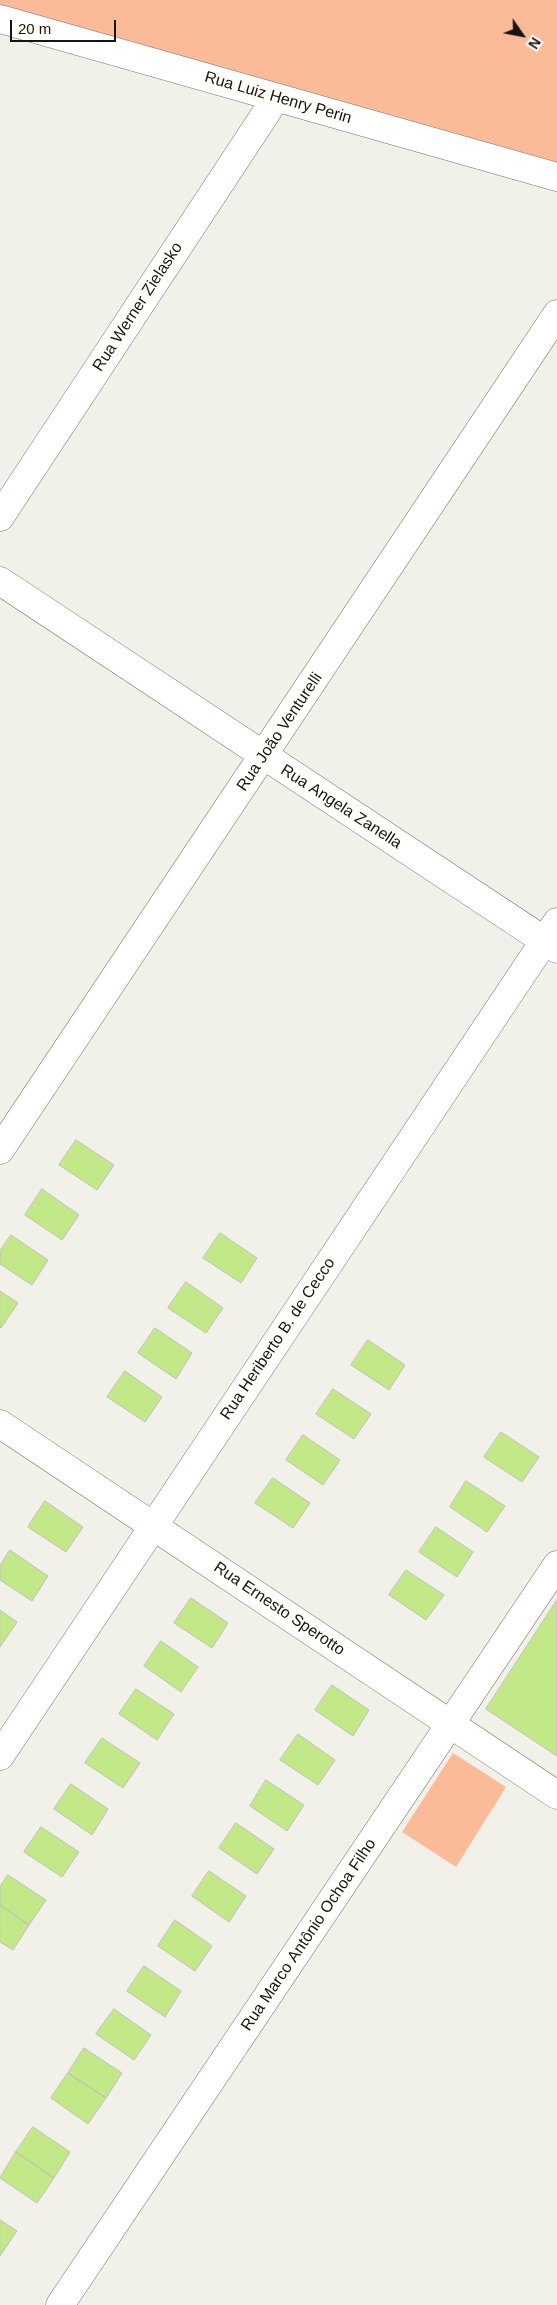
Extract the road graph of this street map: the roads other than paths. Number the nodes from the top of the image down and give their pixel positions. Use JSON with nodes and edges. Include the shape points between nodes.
{"nodes":[{"id":1,"x":0,"y":19,"type":"edge"},
{"id":2,"x":276,"y":98,"type":"junction"},
{"id":3,"x":557,"y":177,"type":"edge"},
{"id":4,"x":557,"y":314,"type":"edge"},
{"id":5,"x":0,"y":516,"type":"edge"},
{"id":6,"x":0,"y":581,"type":"edge"},
{"id":7,"x":264,"y":756,"type":"junction"},
{"id":8,"x":553,"y":937,"type":"edge"},
{"id":9,"x":0,"y":1150,"type":"edge"},
{"id":10,"x":0,"y":1424,"type":"edge"},
{"id":11,"x":153,"y":1526,"type":"junction"},
{"id":12,"x":557,"y":1566,"type":"edge"},
{"id":13,"x":450,"y":1724,"type":"junction"},
{"id":14,"x":0,"y":1756,"type":"edge"},
{"id":15,"x":557,"y":1795,"type":"edge"},
{"id":16,"x":60,"y":2305,"type":"edge"}],
"edges":[{"from":1,"to":2,"type":"street","name":"Rua Luiz Henry Perin"},
{"from":2,"to":3,"type":"street","name":"Rua Luiz Henry Perin"},
{"from":2,"to":5,"type":"street","name":"Rua Werner Zielasko"},
{"from":4,"to":7,"type":"street","name":"Rua João Venturelli"},
{"from":6,"to":7,"type":"street","name":"Rua Angela Zanella"},
{"from":7,"to":8,"type":"street","name":"Rua Angela Zanella"},
{"from":7,"to":9,"type":"street","name":"Rua João Venturelli"},
{"from":8,"to":11,"type":"street","name":"Rua Heriberto B. de Cecco"},
{"from":10,"to":11,"type":"street","name":"Rua Ernesto Sperotto"},
{"from":11,"to":13,"type":"street","name":"Rua Ernesto Sperotto"},
{"from":11,"to":14,"type":"street","name":"Rua Heriberto B. de Cecco"},
{"from":12,"to":13,"type":"street","name":"Rua Marco Antônio Ochoa Filho"},
{"from":13,"to":15,"type":"street","name":"Rua Ernesto Sperotto"},
{"from":13,"to":16,"type":"street","name":"Rua Marco Antônio Ochoa Filho"}]}
